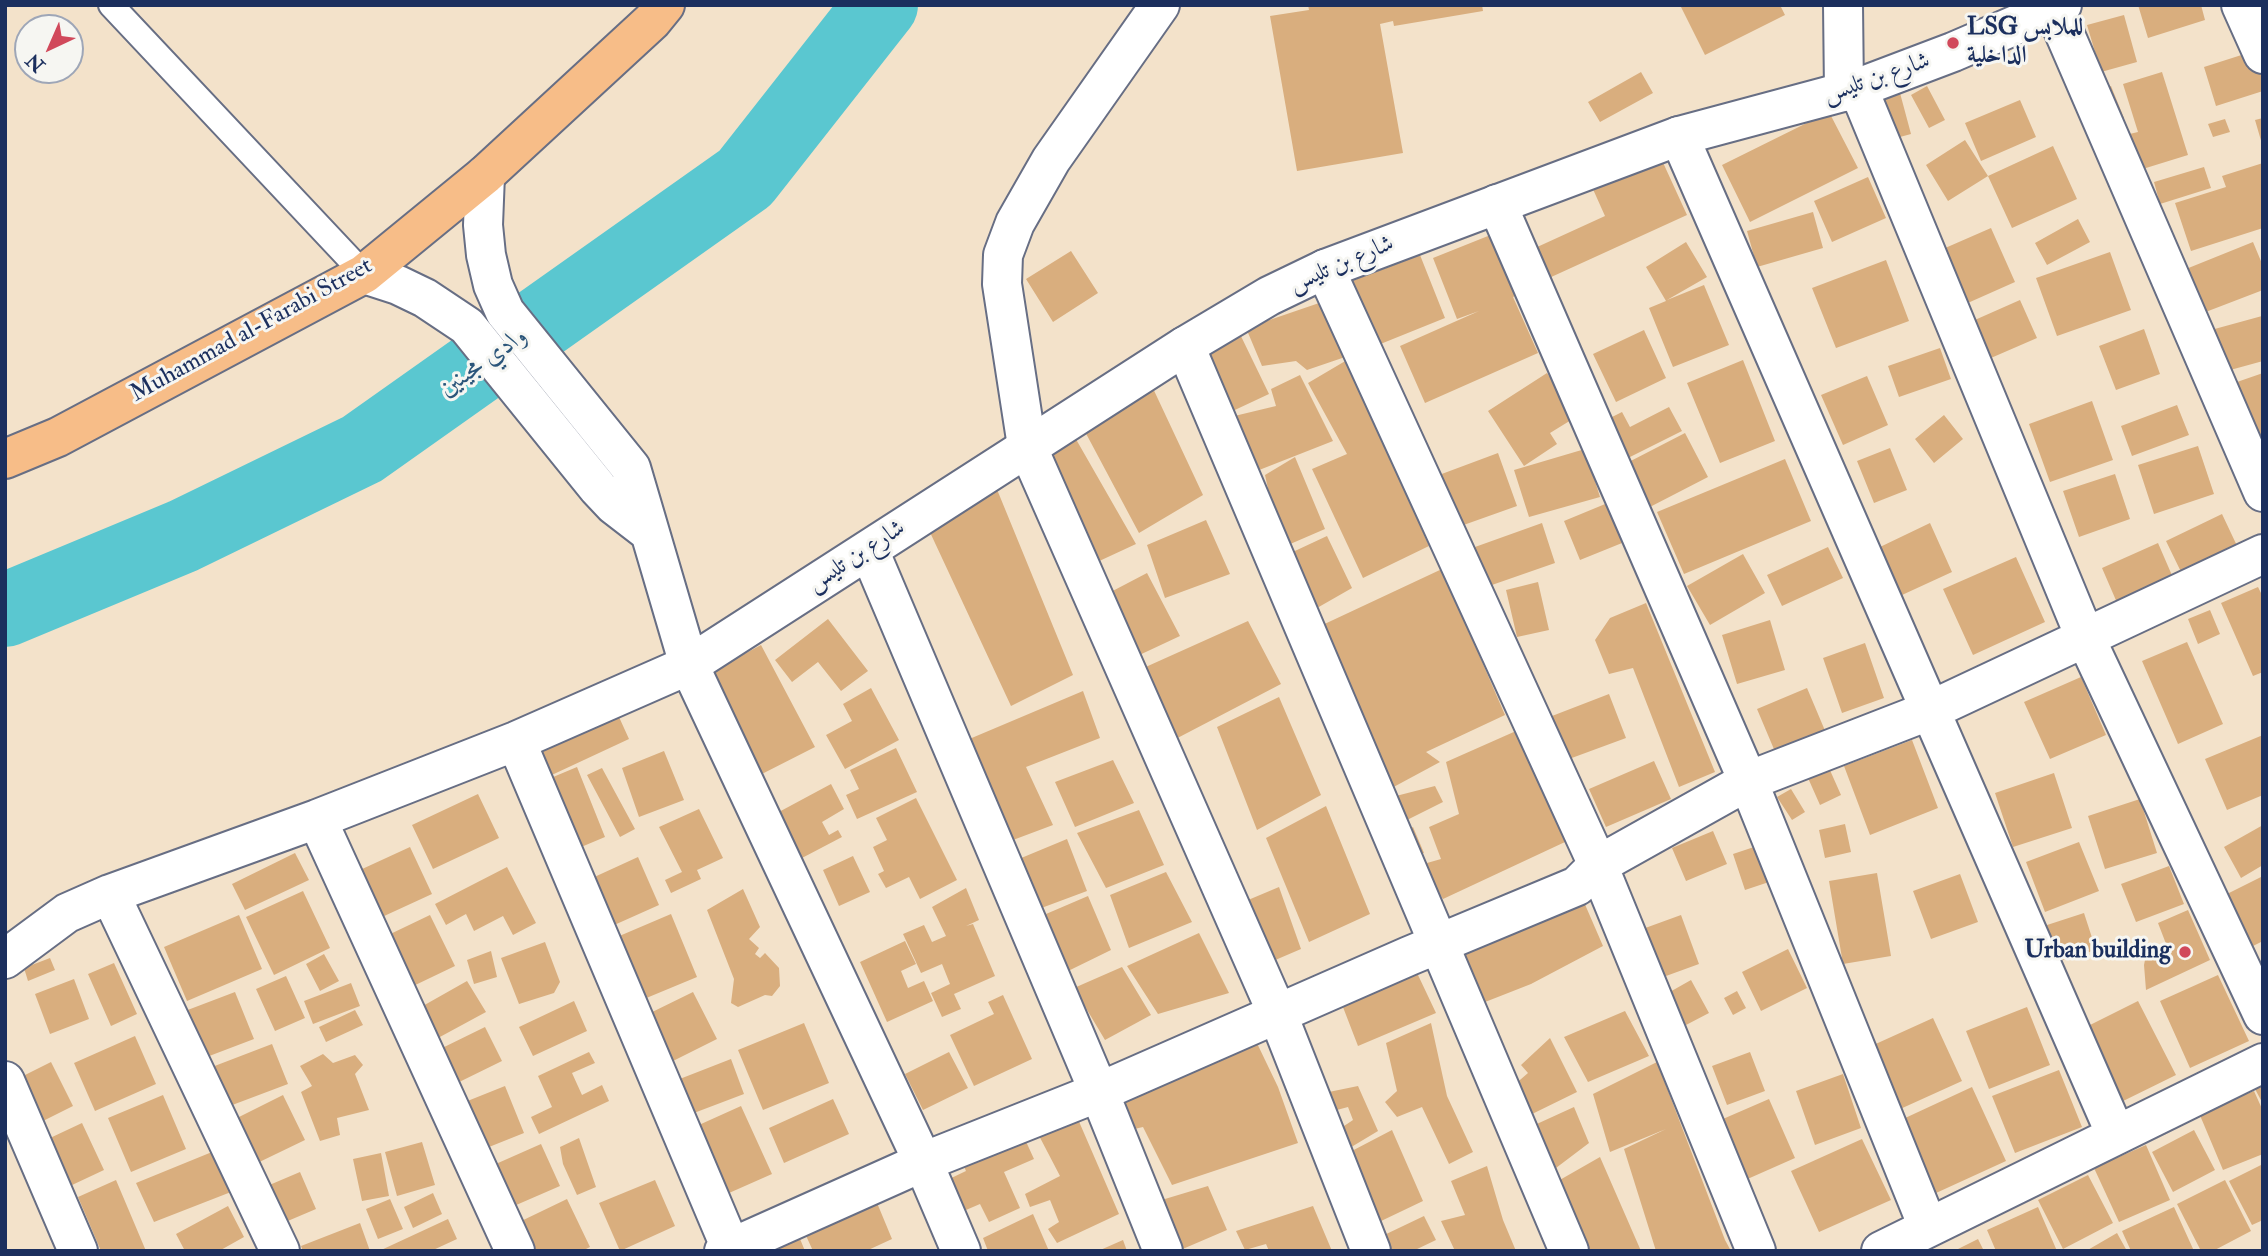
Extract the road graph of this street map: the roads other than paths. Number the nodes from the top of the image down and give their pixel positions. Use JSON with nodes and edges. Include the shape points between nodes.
{"nodes":[{"id":1,"x":111,"y":5,"type":"edge"},
{"id":2,"x":665,"y":5,"type":"edge"},
{"id":3,"x":1160,"y":5,"type":"edge"},
{"id":4,"x":1843,"y":5,"type":"edge"},
{"id":5,"x":2241,"y":5,"type":"edge"},
{"id":6,"x":2058,"y":7,"type":"edge"},
{"id":7,"x":2263,"y":54,"type":"edge"},
{"id":8,"x":1851,"y":90,"type":"junction"},
{"id":9,"x":1679,"y":136,"type":"junction"},
{"id":10,"x":485,"y":175,"type":"junction"},
{"id":11,"x":1497,"y":204,"type":"junction"},
{"id":12,"x":1325,"y":269,"type":"junction"},
{"id":13,"x":364,"y":274,"type":"junction"},
{"id":14,"x":1185,"y":346,"type":"junction"},
{"id":15,"x":1027,"y":446,"type":"junction"},
{"id":16,"x":5,"y":459,"type":"edge"},
{"id":17,"x":2263,"y":492,"type":"edge"},
{"id":18,"x":649,"y":532,"type":"junction"},
{"id":19,"x":869,"y":550,"type":"junction"},
{"id":20,"x":2263,"y":554,"type":"edge"},
{"id":21,"x":2085,"y":637,"type":"junction"},
{"id":22,"x":689,"y":665,"type":"junction"},
{"id":23,"x":1930,"y":710,"type":"junction"},
{"id":24,"x":516,"y":741,"type":"junction"},
{"id":25,"x":1748,"y":780,"type":"junction"},
{"id":26,"x":317,"y":819,"type":"junction"},
{"id":27,"x":1598,"y":864,"type":"junction"},
{"id":28,"x":110,"y":894,"type":"junction"},
{"id":29,"x":1438,"y":944,"type":"junction"},
{"id":30,"x":5,"y":959,"type":"edge"},
{"id":31,"x":2263,"y":1015,"type":"edge"},
{"id":32,"x":1278,"y":1016,"type":"junction"},
{"id":33,"x":2263,"y":1063,"type":"edge"},
{"id":34,"x":5,"y":1081,"type":"edge"},
{"id":35,"x":1099,"y":1092,"type":"junction"},
{"id":36,"x":2116,"y":1135,"type":"junction"},
{"id":37,"x":923,"y":1163,"type":"junction"},
{"id":38,"x":1928,"y":1227,"type":"junction"},
{"id":39,"x":729,"y":1250,"type":"edge"},
{"id":40,"x":78,"y":1251,"type":"edge"},
{"id":41,"x":281,"y":1251,"type":"edge"},
{"id":42,"x":515,"y":1251,"type":"edge"},
{"id":43,"x":961,"y":1251,"type":"edge"},
{"id":44,"x":1163,"y":1251,"type":"edge"},
{"id":45,"x":1371,"y":1251,"type":"edge"},
{"id":46,"x":1569,"y":1251,"type":"edge"},
{"id":47,"x":1756,"y":1251,"type":"edge"},
{"id":48,"x":1881,"y":1251,"type":"edge"}],
"edges":[{"from":1,"to":13,"type":"lane"},
{"from":2,"to":10,"type":"highway","name":"Muhammad al-Farabi Street"},
{"from":3,"to":15,"type":"street","via":[[1051,160],[1015,223],[1003,255],[1002,284]]},
{"from":4,"to":8,"type":"street"},
{"from":5,"to":7,"type":"street"},
{"from":6,"to":8,"type":"street","name":"شارع بن تليس"},
{"from":6,"to":17,"type":"street"},
{"from":8,"to":9,"type":"street","name":"شارع بن تليس"},
{"from":8,"to":21,"type":"street"},
{"from":9,"to":11,"type":"street","name":"شارع بن تليس"},
{"from":9,"to":23,"type":"street"},
{"from":10,"to":13,"type":"highway","name":"Muhammad al-Farabi Street"},
{"from":10,"to":18,"type":"street","via":[[486,255],[505,312],[631,468]]},
{"from":11,"to":12,"type":"street","name":"شارع بن تليس"},
{"from":11,"to":25,"type":"street"},
{"from":12,"to":14,"type":"street","name":"شارع بن تليس"},
{"from":12,"to":27,"type":"street"},
{"from":13,"to":16,"type":"highway","name":"Muhammad al-Farabi Street","via":[[58,437]]},
{"from":13,"to":18,"type":"street","via":[[425,298],[467,326],[598,488]]},
{"from":14,"to":15,"type":"street","name":"شارع بن تليس"},
{"from":14,"to":29,"type":"street"},
{"from":15,"to":19,"type":"street","name":"شارع بن تليس"},
{"from":15,"to":32,"type":"street"},
{"from":18,"to":22,"type":"street"},
{"from":19,"to":22,"type":"street","name":"شارع بن تليس"},
{"from":19,"to":35,"type":"street"},
{"from":20,"to":21,"type":"street"},
{"from":21,"to":23,"type":"street"},
{"from":21,"to":31,"type":"street"},
{"from":22,"to":24,"type":"street","name":"شارع بن تليس"},
{"from":22,"to":37,"type":"street"},
{"from":23,"to":25,"type":"street"},
{"from":23,"to":36,"type":"street"},
{"from":24,"to":26,"type":"street","name":"شارع بن تليس"},
{"from":24,"to":39,"type":"street"},
{"from":25,"to":27,"type":"street"},
{"from":25,"to":38,"type":"street"},
{"from":26,"to":28,"type":"street","name":"شارع بن تليس"},
{"from":26,"to":42,"type":"street"},
{"from":27,"to":29,"type":"street","via":[[1577,886]]},
{"from":27,"to":47,"type":"street"},
{"from":28,"to":30,"type":"street","name":"شارع بن تليس","via":[[67,913]]},
{"from":28,"to":41,"type":"street"},
{"from":29,"to":32,"type":"street"},
{"from":29,"to":46,"type":"street"},
{"from":32,"to":35,"type":"street"},
{"from":32,"to":45,"type":"street"},
{"from":33,"to":36,"type":"street"},
{"from":34,"to":40,"type":"street"},
{"from":35,"to":37,"type":"street"},
{"from":35,"to":44,"type":"street"},
{"from":36,"to":38,"type":"street"},
{"from":37,"to":39,"type":"street"},
{"from":37,"to":43,"type":"street"},
{"from":38,"to":48,"type":"street"}]}
